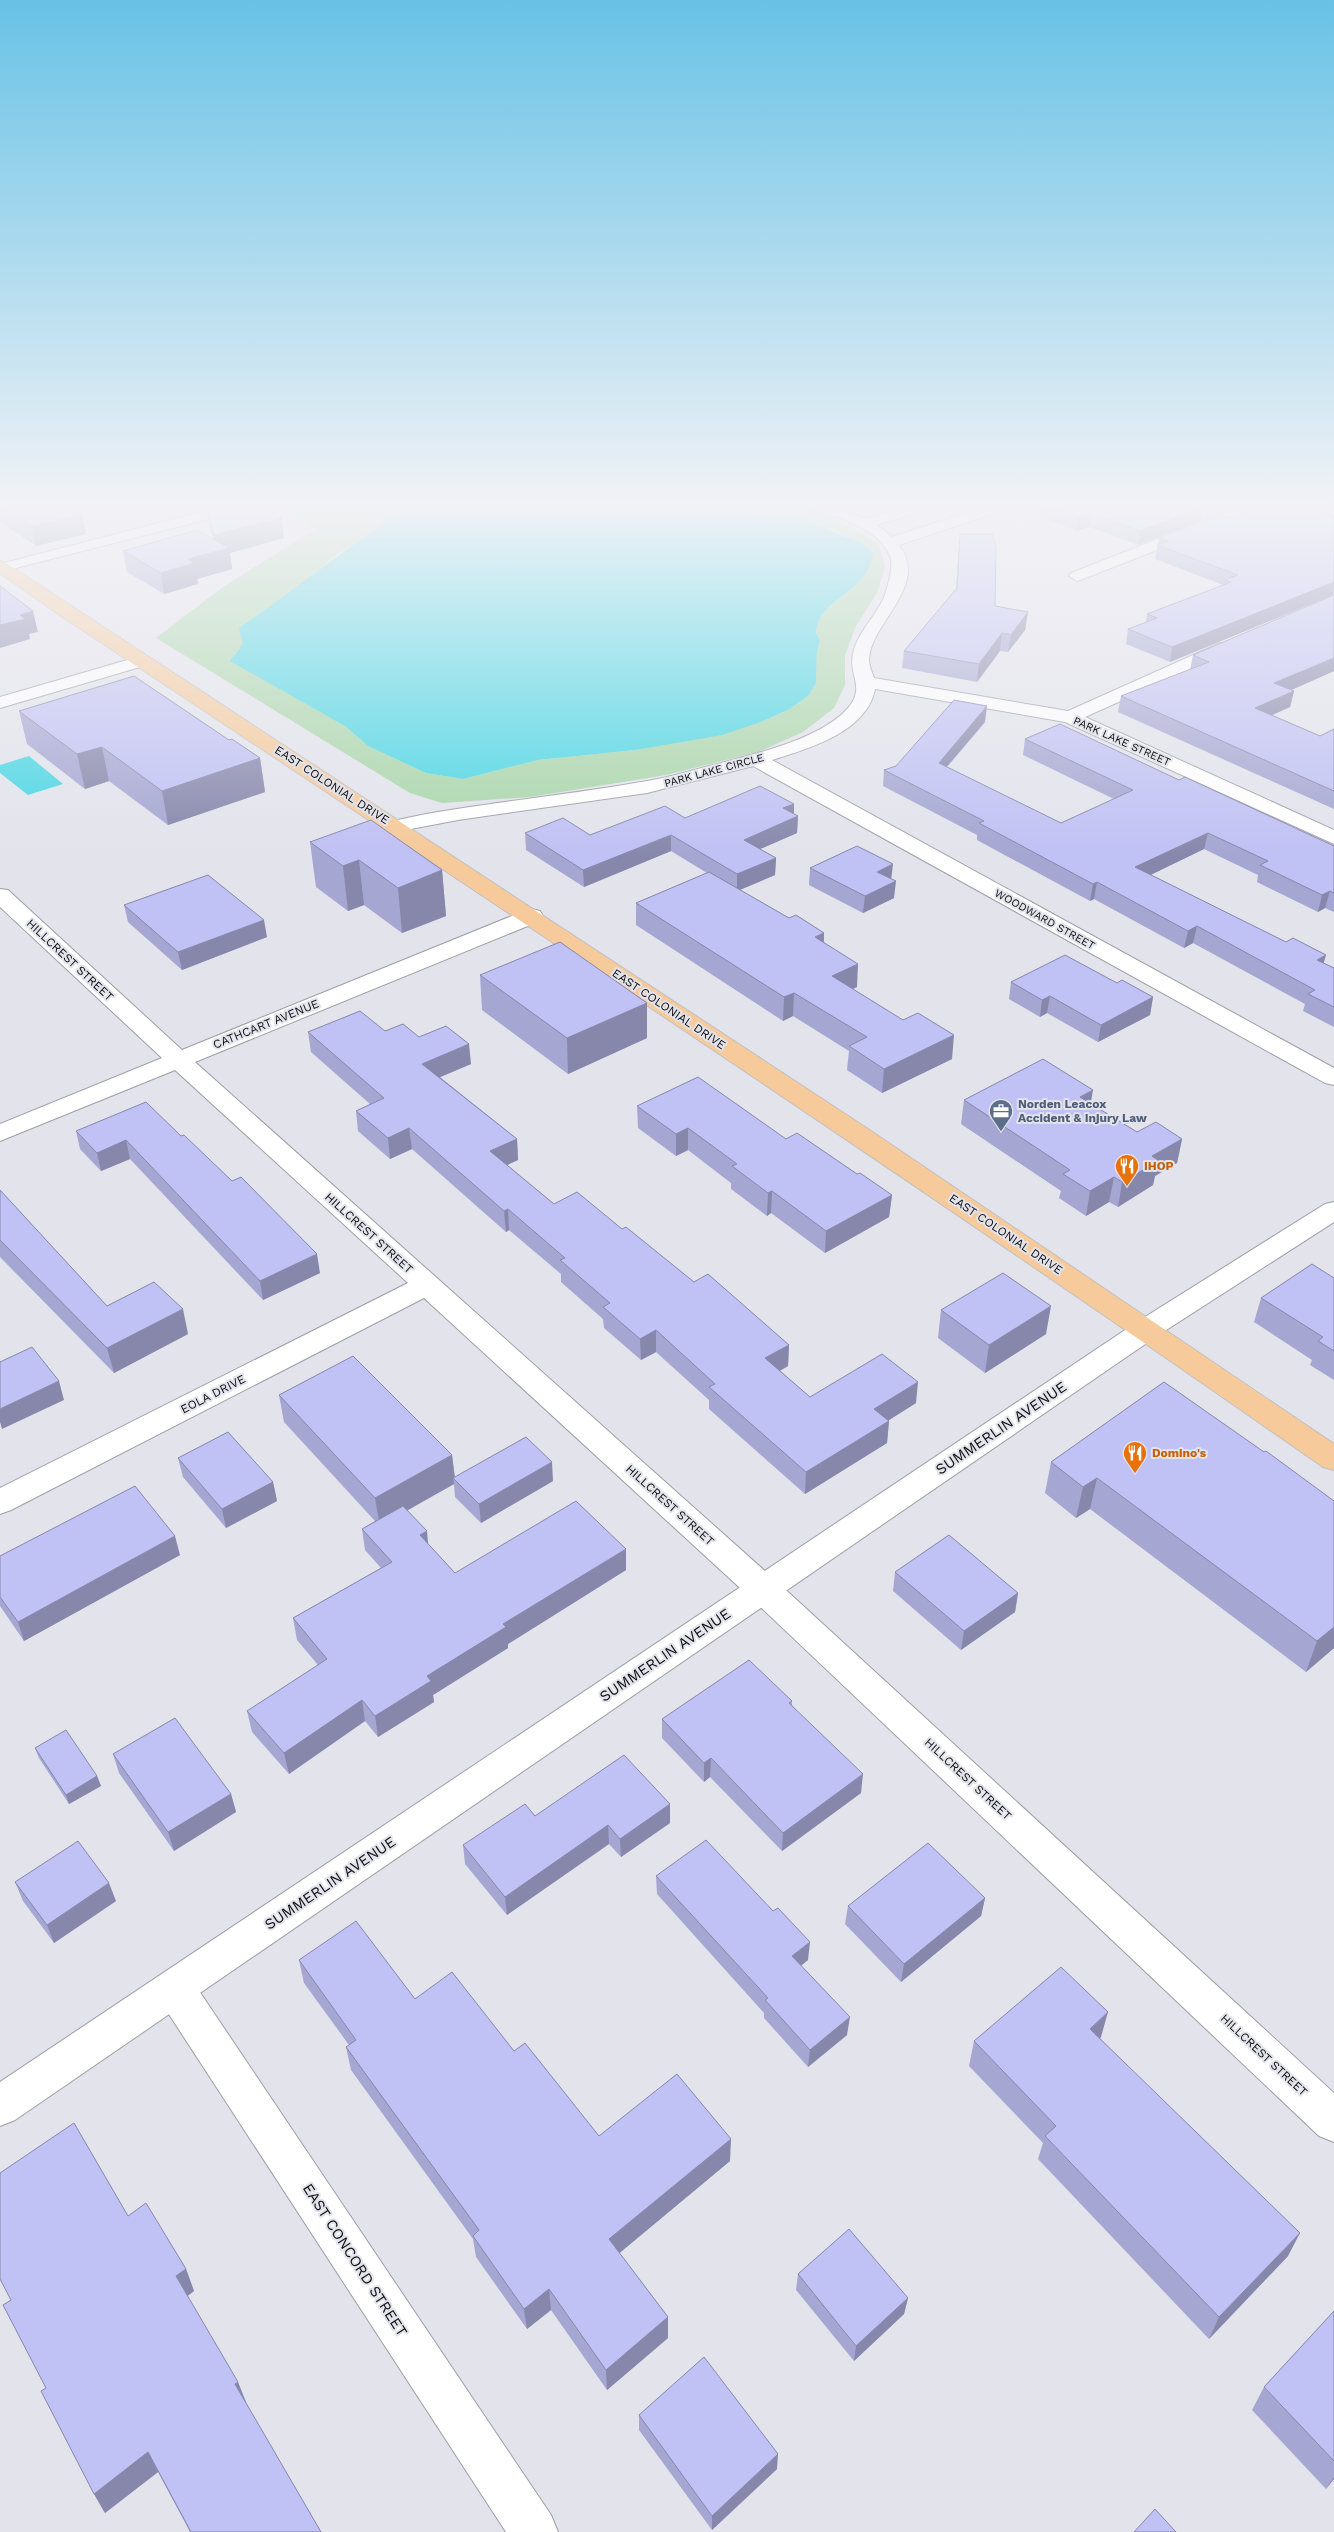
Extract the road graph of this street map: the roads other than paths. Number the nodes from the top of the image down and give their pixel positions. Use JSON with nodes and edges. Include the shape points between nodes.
{"nodes":[{"id":1,"x":79,"y":619,"type":"edge"},
{"id":2,"x":879,"y":619,"type":"edge"},
{"id":3,"x":1244,"y":640,"type":"edge"},
{"id":4,"x":141,"y":661,"type":"junction"},
{"id":5,"x":866,"y":682,"type":"junction"},
{"id":6,"x":0,"y":703,"type":"edge"},
{"id":7,"x":1070,"y":717,"type":"junction"},
{"id":8,"x":757,"y":760,"type":"junction"},
{"id":9,"x":395,"y":826,"type":"junction"},
{"id":10,"x":1334,"y":838,"type":"edge"},
{"id":11,"x":0,"y":896,"type":"edge"},
{"id":12,"x":532,"y":916,"type":"junction"},
{"id":13,"x":178,"y":1060,"type":"junction"},
{"id":14,"x":1334,"y":1078,"type":"edge"},
{"id":15,"x":0,"y":1133,"type":"edge"},
{"id":16,"x":1334,"y":1210,"type":"edge"},
{"id":17,"x":427,"y":1285,"type":"junction"},
{"id":18,"x":1147,"y":1329,"type":"junction"},
{"id":19,"x":1334,"y":1459,"type":"edge"},
{"id":20,"x":0,"y":1502,"type":"edge"},
{"id":21,"x":763,"y":1589,"type":"junction"},
{"id":22,"x":175,"y":1989,"type":"junction"},
{"id":23,"x":0,"y":2106,"type":"edge"},
{"id":24,"x":1334,"y":2120,"type":"edge"},
{"id":25,"x":534,"y":2532,"type":"edge"}],
"edges":[{"from":1,"to":4,"type":"highway","name":"EAST COLONIAL DRIVE"},
{"from":2,"to":5,"type":"street","name":"PARK LAKE CIRCLE","via":[[866,638],[859,662]]},
{"from":3,"to":7,"type":"street"},
{"from":4,"to":6,"type":"street"},
{"from":4,"to":9,"type":"highway","name":"EAST COLONIAL DRIVE"},
{"from":5,"to":7,"type":"street","name":"PARK LAKE STREET"},
{"from":5,"to":8,"type":"street","name":"PARK LAKE CIRCLE","via":[[861,705],[844,722]]},
{"from":7,"to":10,"type":"street","name":"PARK LAKE STREET"},
{"from":8,"to":9,"type":"street","name":"PARK LAKE CIRCLE","via":[[648,787],[484,812],[446,814]]},
{"from":8,"to":14,"type":"street","name":"WOODWARD STREET"},
{"from":9,"to":12,"type":"highway","name":"EAST COLONIAL DRIVE"},
{"from":11,"to":13,"type":"street","name":"HILLCREST STREET"},
{"from":12,"to":13,"type":"street","name":"CATHCART AVENUE"},
{"from":12,"to":18,"type":"highway","name":"EAST COLONIAL DRIVE"},
{"from":13,"to":15,"type":"street","name":"CATHCART AVENUE"},
{"from":13,"to":17,"type":"street","name":"HILLCREST STREET"},
{"from":16,"to":18,"type":"street","name":"SUMMERLIN AVENUE"},
{"from":17,"to":20,"type":"street","name":"EOLA DRIVE"},
{"from":17,"to":21,"type":"street","name":"HILLCREST STREET"},
{"from":18,"to":19,"type":"highway","name":"EAST COLONIAL DRIVE"},
{"from":18,"to":21,"type":"street","name":"SUMMERLIN AVENUE"},
{"from":21,"to":22,"type":"street","name":"SUMMERLIN AVENUE"},
{"from":21,"to":24,"type":"street","name":"HILLCREST STREET"},
{"from":22,"to":23,"type":"street","name":"SUMMERLIN AVENUE"},
{"from":22,"to":25,"type":"street","name":"EAST CONCORD STREET"}]}
